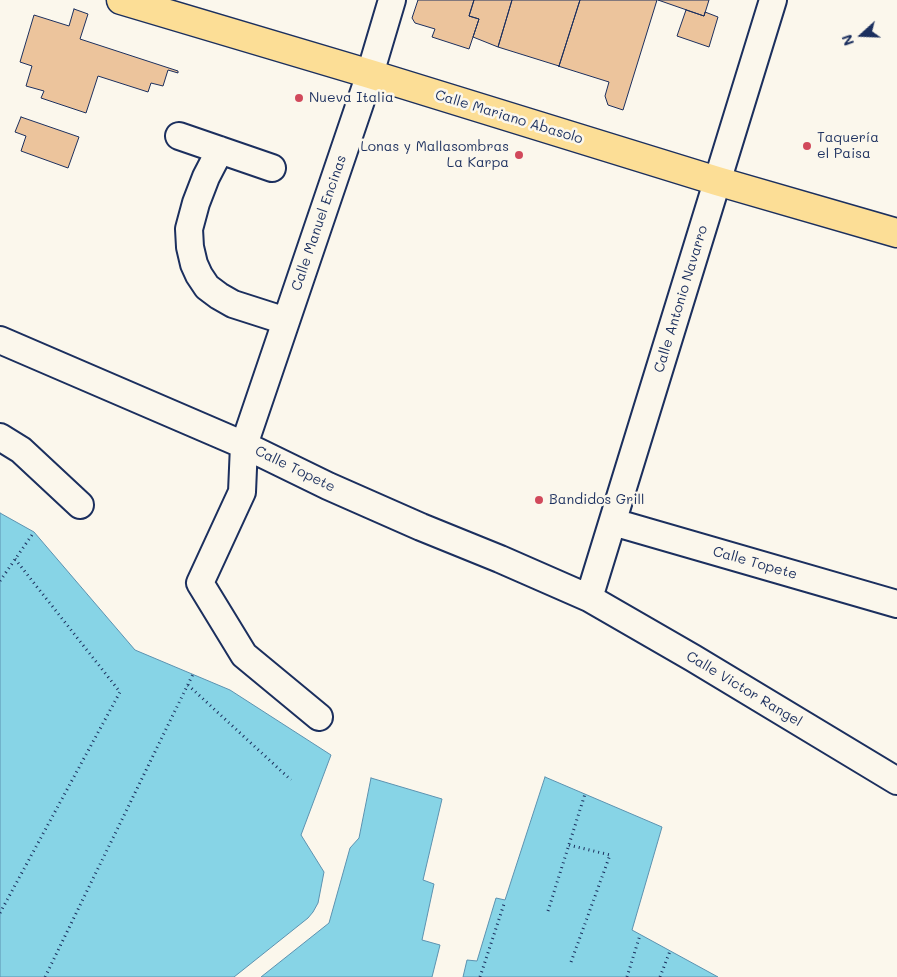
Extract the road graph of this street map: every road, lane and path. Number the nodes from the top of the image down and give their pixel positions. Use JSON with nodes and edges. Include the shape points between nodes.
{"nodes":[{"id":1,"x":121,"y":0,"type":"edge"},
{"id":2,"x":392,"y":0,"type":"edge"},
{"id":3,"x":772,"y":0,"type":"edge"},
{"id":4,"x":370,"y":74,"type":"junction"},
{"id":5,"x":179,"y":136,"type":"dead end"},
{"id":6,"x":220,"y":150,"type":"junction"},
{"id":7,"x":272,"y":168,"type":"dead end"},
{"id":8,"x":717,"y":181,"type":"junction"},
{"id":9,"x":897,"y":233,"type":"edge"},
{"id":10,"x":286,"y":321,"type":"junction"},
{"id":11,"x":0,"y":340,"type":"edge"},
{"id":12,"x":0,"y":437,"type":"edge"},
{"id":13,"x":244,"y":445,"type":"junction"},
{"id":14,"x":80,"y":506,"type":"dead end"},
{"id":15,"x":613,"y":522,"type":"junction"},
{"id":16,"x":34,"y":532,"type":"dead end"},
{"id":17,"x":15,"y":560,"type":"junction"},
{"id":18,"x":0,"y":581,"type":"edge"},
{"id":19,"x":589,"y":598,"type":"junction"},
{"id":20,"x":897,"y":604,"type":"edge"},
{"id":21,"x":193,"y":674,"type":"dead end"},
{"id":22,"x":188,"y":686,"type":"junction"},
{"id":23,"x":319,"y":717,"type":"dead end"},
{"id":24,"x":291,"y":780,"type":"dead end"},
{"id":25,"x":897,"y":781,"type":"edge"},
{"id":26,"x":585,"y":794,"type":"dead end"},
{"id":27,"x":569,"y":845,"type":"junction"},
{"id":28,"x":504,"y":901,"type":"dead end"},
{"id":29,"x":548,"y":911,"type":"dead end"},
{"id":30,"x":0,"y":913,"type":"edge"},
{"id":31,"x":640,"y":935,"type":"dead end"},
{"id":32,"x":670,"y":951,"type":"dead end"},
{"id":33,"x":571,"y":962,"type":"dead end"},
{"id":34,"x":45,"y":977,"type":"edge"},
{"id":35,"x":480,"y":977,"type":"edge"},
{"id":36,"x":627,"y":977,"type":"edge"},
{"id":37,"x":660,"y":977,"type":"edge"}],
"edges":[{"from":1,"to":4,"type":"main road","name":"Calle Mariano Abasolo"},
{"from":2,"to":4,"type":"street","name":"Calle Manuel Encinas"},
{"from":3,"to":8,"type":"street","name":"Calle Antonio Navarro"},
{"from":4,"to":8,"type":"main road","name":"Calle Mariano Abasolo"},
{"from":4,"to":10,"type":"street","name":"Calle Manuel Encinas"},
{"from":5,"to":6,"type":"street"},
{"from":6,"to":7,"type":"street"},
{"from":6,"to":10,"type":"street","via":[[206,177],[189,230],[194,264],[207,287],[219,296]]},
{"from":8,"to":9,"type":"main road","name":"Calle Mariano Abasolo"},
{"from":8,"to":15,"type":"street","name":"Calle Antonio Navarro"},
{"from":10,"to":13,"type":"street","name":"Calle Manuel Encinas"},
{"from":11,"to":13,"type":"street","name":"Calle Topete"},
{"from":12,"to":14,"type":"street","via":[[21,450]]},
{"from":13,"to":19,"type":"street","name":"Calle Topete","via":[[336,489]]},
{"from":13,"to":23,"type":"street","name":"Calle Manuel Encinas","via":[[242,492],[200,582],[244,655]]},
{"from":15,"to":19,"type":"street","name":"Calle Antonio Navarro"},
{"from":15,"to":20,"type":"street","name":"Calle Topete"},
{"from":16,"to":17,"type":"path"},
{"from":17,"to":18,"type":"path"},
{"from":17,"to":30,"type":"path","via":[[120,692]]},
{"from":19,"to":25,"type":"street","name":"Calle Victor Rangel"},
{"from":21,"to":22,"type":"path"},
{"from":22,"to":24,"type":"path"},
{"from":22,"to":34,"type":"path"},
{"from":26,"to":27,"type":"path"},
{"from":27,"to":29,"type":"path"},
{"from":27,"to":33,"type":"path","via":[[610,855]]},
{"from":28,"to":35,"type":"path"},
{"from":31,"to":36,"type":"path"},
{"from":32,"to":37,"type":"path"}]}
